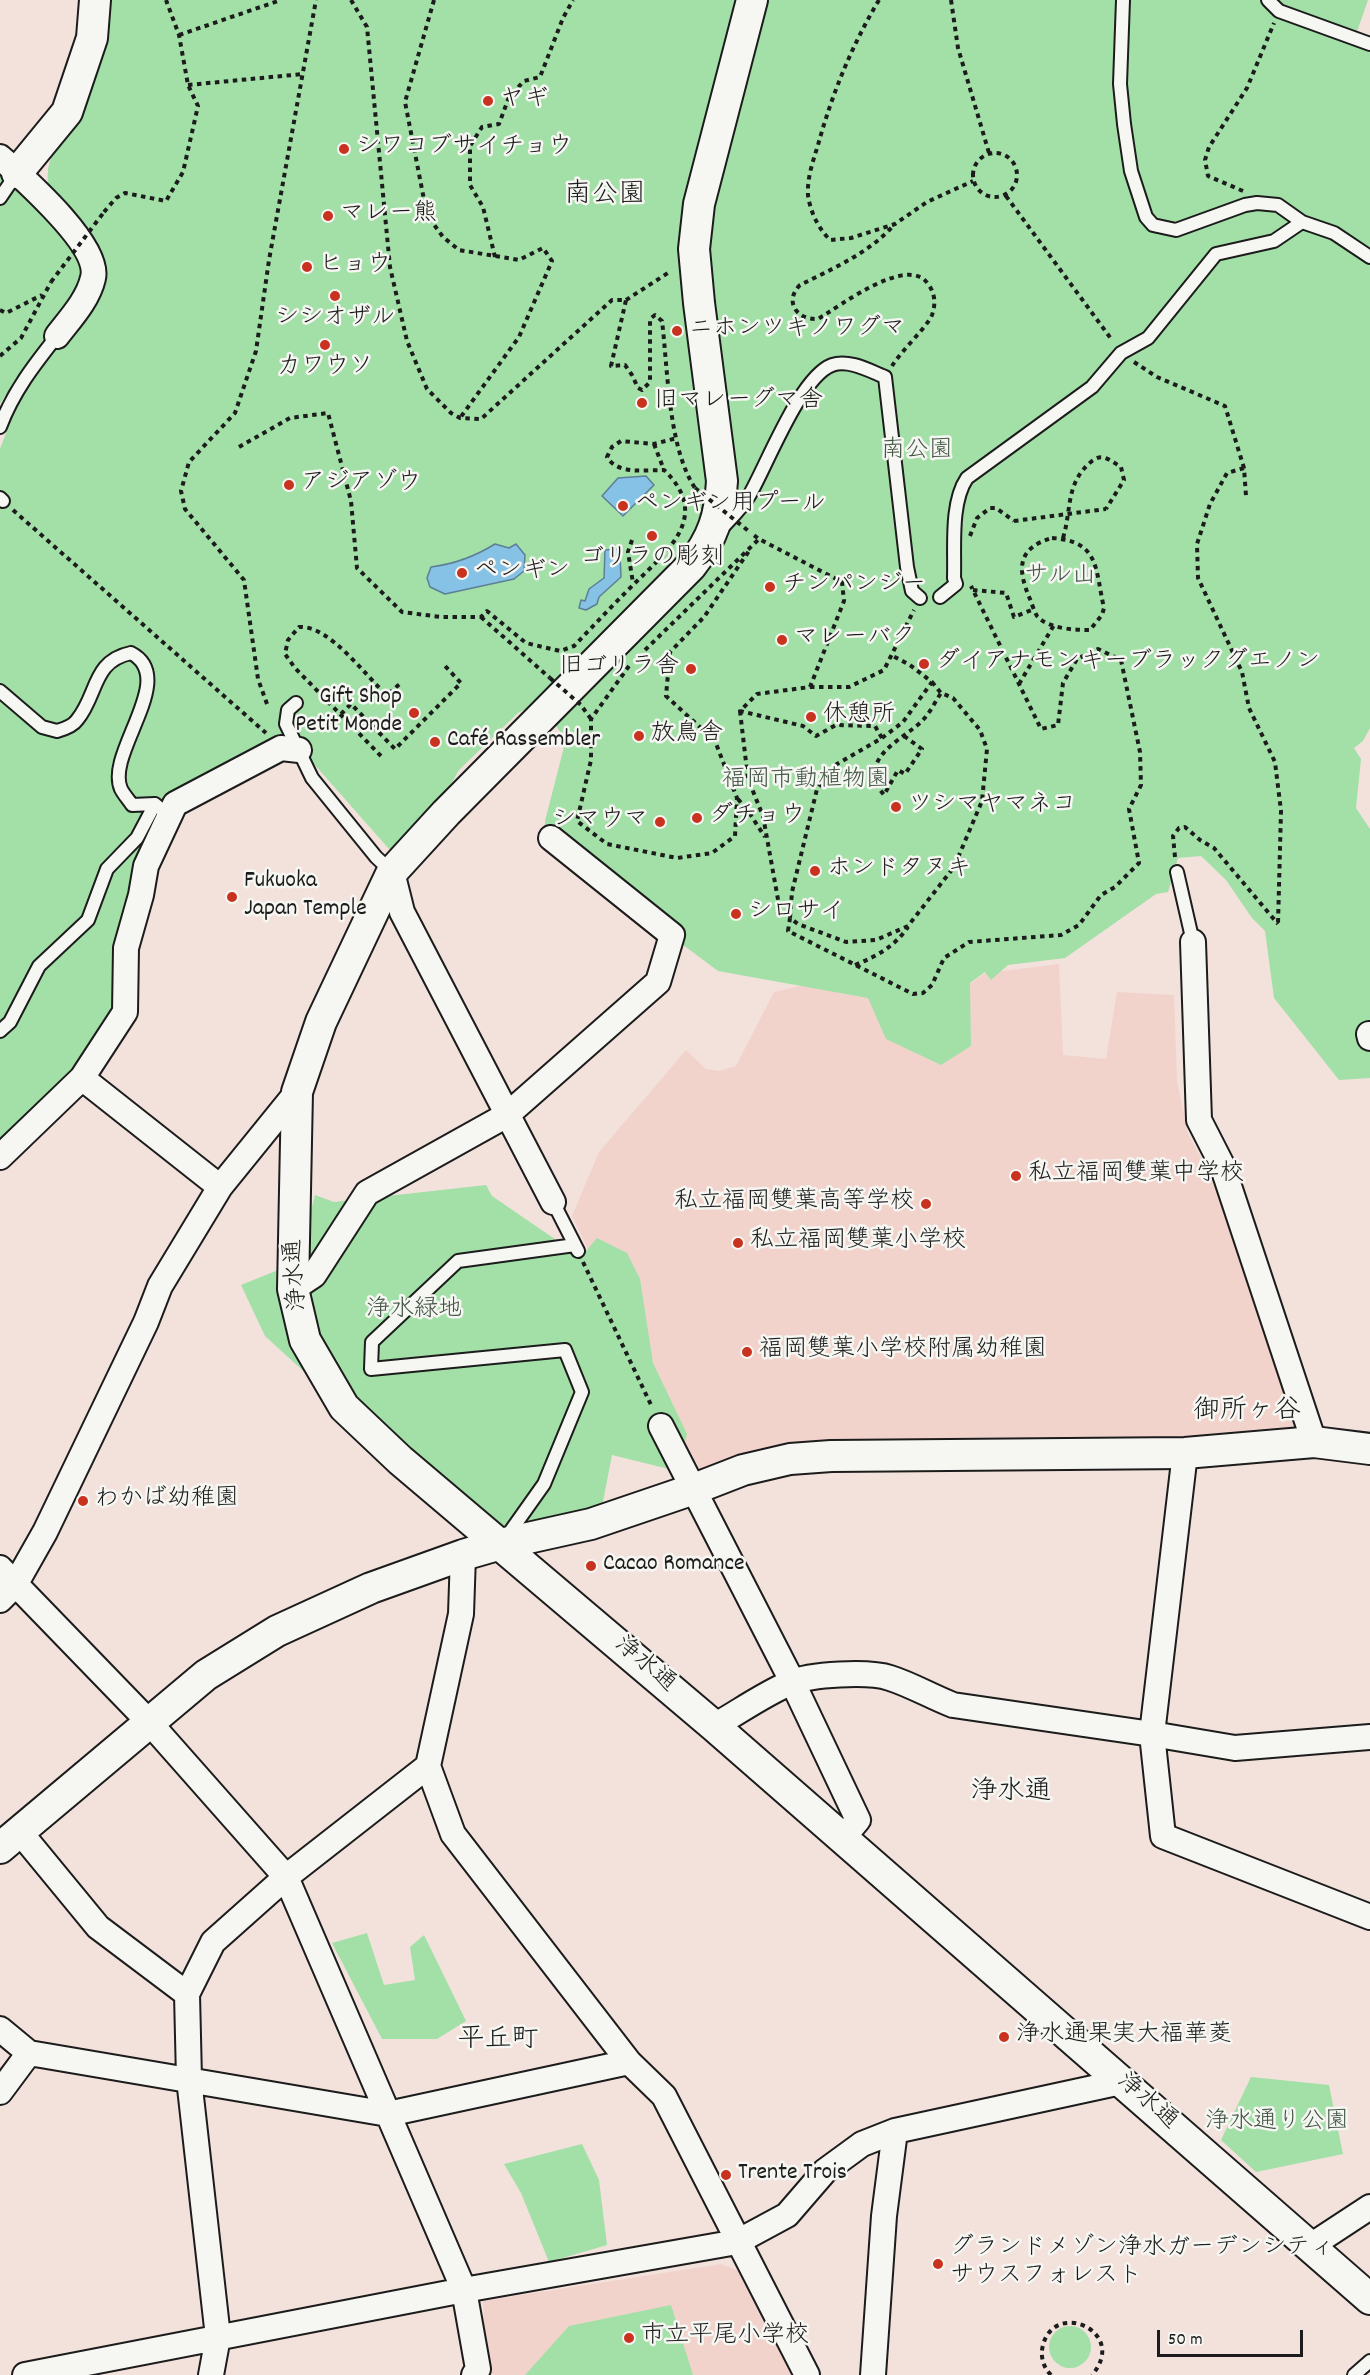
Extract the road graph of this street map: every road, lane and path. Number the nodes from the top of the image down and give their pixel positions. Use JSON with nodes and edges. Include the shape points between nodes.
{"nodes":[{"id":1,"x":95,"y":0,"type":"edge"},
{"id":2,"x":166,"y":0,"type":"edge"},
{"id":3,"x":280,"y":0,"type":"edge"},
{"id":4,"x":316,"y":0,"type":"edge"},
{"id":5,"x":351,"y":0,"type":"edge"},
{"id":6,"x":434,"y":0,"type":"edge"},
{"id":7,"x":573,"y":0,"type":"edge"},
{"id":8,"x":752,"y":0,"type":"edge"},
{"id":9,"x":879,"y":0,"type":"edge"},
{"id":10,"x":951,"y":0,"type":"edge"},
{"id":11,"x":1123,"y":0,"type":"edge"},
{"id":12,"x":1268,"y":0,"type":"edge"},
{"id":13,"x":1279,"y":11,"type":"junction"},
{"id":14,"x":178,"y":35,"type":"junction"},
{"id":15,"x":1370,"y":44,"type":"edge"},
{"id":16,"x":303,"y":74,"type":"junction"},
{"id":17,"x":188,"y":85,"type":"junction"},
{"id":18,"x":989,"y":153,"type":"junction"},
{"id":19,"x":9,"y":165,"type":"edge"},
{"id":20,"x":973,"y":181,"type":"junction"},
{"id":21,"x":1006,"y":196,"type":"junction"},
{"id":22,"x":0,"y":198,"type":"edge"},
{"id":23,"x":1257,"y":203,"type":"junction"},
{"id":24,"x":1302,"y":222,"type":"junction"},
{"id":25,"x":895,"y":224,"type":"junction"},
{"id":26,"x":495,"y":257,"type":"junction"},
{"id":27,"x":1370,"y":257,"type":"edge"},
{"id":28,"x":679,"y":267,"type":"dead end"},
{"id":29,"x":42,"y":294,"type":"junction"},
{"id":30,"x":626,"y":300,"type":"junction"},
{"id":31,"x":0,"y":310,"type":"edge"},
{"id":32,"x":57,"y":336,"type":"joint"},
{"id":33,"x":1121,"y":353,"type":"junction"},
{"id":34,"x":0,"y":356,"type":"edge"},
{"id":35,"x":885,"y":377,"type":"junction"},
{"id":36,"x":460,"y":418,"type":"junction"},
{"id":37,"x":0,"y":427,"type":"edge"},
{"id":38,"x":676,"y":438,"type":"junction"},
{"id":39,"x":654,"y":444,"type":"junction"},
{"id":40,"x":239,"y":447,"type":"dead end"},
{"id":41,"x":1244,"y":468,"type":"junction"},
{"id":42,"x":664,"y":470,"type":"junction"},
{"id":43,"x":1246,"y":496,"type":"dead end"},
{"id":44,"x":1,"y":499,"type":"edge"},
{"id":45,"x":1063,"y":538,"type":"junction"},
{"id":46,"x":759,"y":539,"type":"junction"},
{"id":47,"x":632,"y":540,"type":"dead end"},
{"id":48,"x":707,"y":545,"type":"junction"},
{"id":49,"x":967,"y":546,"type":"dead end"},
{"id":50,"x":751,"y":548,"type":"junction"},
{"id":51,"x":634,"y":584,"type":"junction"},
{"id":52,"x":956,"y":584,"type":"junction"},
{"id":53,"x":973,"y":590,"type":"junction"},
{"id":54,"x":940,"y":597,"type":"dead end"},
{"id":55,"x":920,"y":598,"type":"joint"},
{"id":56,"x":1034,"y":609,"type":"junction"},
{"id":57,"x":481,"y":617,"type":"junction"},
{"id":58,"x":1054,"y":625,"type":"junction"},
{"id":59,"x":891,"y":655,"type":"junction"},
{"id":60,"x":638,"y":657,"type":"dead end"},
{"id":61,"x":630,"y":665,"type":"dead end"},
{"id":62,"x":445,"y":666,"type":"dead end"},
{"id":63,"x":402,"y":682,"type":"dead end"},
{"id":64,"x":932,"y":682,"type":"junction"},
{"id":65,"x":1019,"y":684,"type":"junction"},
{"id":66,"x":810,"y":687,"type":"junction"},
{"id":67,"x":0,"y":691,"type":"edge"},
{"id":68,"x":941,"y":693,"type":"junction"},
{"id":69,"x":296,"y":703,"type":"dead end"},
{"id":70,"x":267,"y":704,"type":"dead end"},
{"id":71,"x":740,"y":711,"type":"junction"},
{"id":72,"x":341,"y":714,"type":"junction"},
{"id":73,"x":591,"y":719,"type":"junction"},
{"id":74,"x":904,"y":736,"type":"junction"},
{"id":75,"x":882,"y":738,"type":"junction"},
{"id":76,"x":290,"y":749,"type":"junction"},
{"id":77,"x":381,"y":756,"type":"dead end"},
{"id":78,"x":737,"y":798,"type":"junction"},
{"id":79,"x":163,"y":811,"type":"junction"},
{"id":80,"x":550,"y":838,"type":"dead end"},
{"id":81,"x":767,"y":840,"type":"junction"},
{"id":82,"x":392,"y":872,"type":"junction"},
{"id":83,"x":1177,"y":872,"type":"joint"},
{"id":84,"x":790,"y":918,"type":"junction"},
{"id":85,"x":908,"y":926,"type":"junction"},
{"id":86,"x":1193,"y":942,"type":"joint"},
{"id":87,"x":854,"y":966,"type":"junction"},
{"id":88,"x":0,"y":1031,"type":"edge"},
{"id":89,"x":82,"y":1078,"type":"junction"},
{"id":90,"x":297,"y":1092,"type":"junction"},
{"id":91,"x":507,"y":1115,"type":"junction"},
{"id":92,"x":0,"y":1157,"type":"edge"},
{"id":93,"x":220,"y":1187,"type":"junction"},
{"id":94,"x":553,"y":1202,"type":"joint"},
{"id":95,"x":576,"y":1248,"type":"junction"},
{"id":96,"x":293,"y":1289,"type":"junction"},
{"id":97,"x":661,"y":1426,"type":"joint"},
{"id":98,"x":1314,"y":1442,"type":"junction"},
{"id":99,"x":1370,"y":1449,"type":"edge"},
{"id":100,"x":1185,"y":1453,"type":"junction"},
{"id":101,"x":694,"y":1490,"type":"junction"},
{"id":102,"x":501,"y":1544,"type":"junction"},
{"id":103,"x":463,"y":1555,"type":"junction"},
{"id":104,"x":5,"y":1584,"type":"edge"},
{"id":105,"x":792,"y":1682,"type":"junction"},
{"id":106,"x":150,"y":1722,"type":"junction"},
{"id":107,"x":714,"y":1726,"type":"junction"},
{"id":108,"x":1152,"y":1734,"type":"junction"},
{"id":109,"x":1370,"y":1737,"type":"edge"},
{"id":110,"x":428,"y":1766,"type":"junction"},
{"id":111,"x":842,"y":1839,"type":"junction"},
{"id":112,"x":9,"y":1840,"type":"edge"},
{"id":113,"x":286,"y":1877,"type":"junction"},
{"id":114,"x":1370,"y":1917,"type":"edge"},
{"id":115,"x":187,"y":1994,"type":"junction"},
{"id":116,"x":0,"y":2029,"type":"edge"},
{"id":117,"x":29,"y":2053,"type":"junction"},
{"id":118,"x":629,"y":2062,"type":"junction"},
{"id":119,"x":189,"y":2079,"type":"junction"},
{"id":120,"x":1121,"y":2082,"type":"junction"},
{"id":121,"x":0,"y":2092,"type":"edge"},
{"id":122,"x":388,"y":2114,"type":"junction"},
{"id":123,"x":896,"y":2131,"type":"junction"},
{"id":124,"x":1370,"y":2207,"type":"edge"},
{"id":125,"x":737,"y":2242,"type":"junction"},
{"id":126,"x":1309,"y":2247,"type":"junction"},
{"id":127,"x":464,"y":2290,"type":"junction"},
{"id":128,"x":1370,"y":2299,"type":"edge"},
{"id":129,"x":218,"y":2337,"type":"junction"},
{"id":130,"x":1370,"y":2361,"type":"edge"},
{"id":131,"x":25,"y":2375,"type":"edge"},
{"id":132,"x":211,"y":2375,"type":"edge"},
{"id":133,"x":474,"y":2375,"type":"edge"},
{"id":134,"x":807,"y":2375,"type":"edge"},
{"id":135,"x":873,"y":2375,"type":"edge"},
{"id":136,"x":1051,"y":2375,"type":"edge"},
{"id":137,"x":1092,"y":2375,"type":"edge"},
{"id":138,"x":1354,"y":2375,"type":"edge"}],
"edges":[{"from":1,"to":19,"type":"street","via":[[92,38],[67,112]]},
{"from":2,"to":14,"type":"path"},
{"from":3,"to":14,"type":"path"},
{"from":4,"to":16,"type":"path"},
{"from":5,"to":36,"type":"path","via":[[367,27],[390,267],[407,341],[427,389]]},
{"from":6,"to":26,"type":"path","via":[[405,102],[427,215],[443,237],[459,250]]},
{"from":7,"to":26,"type":"path","via":[[540,77],[524,81],[509,97],[499,124],[482,127],[470,146],[470,185],[483,207]]},
{"from":8,"to":48,"type":"street","name":"浄水通","via":[[699,204],[694,249],[722,481],[721,504]]},
{"from":9,"to":25,"type":"path","via":[[842,71],[812,165],[808,193],[815,219],[830,240],[851,238]]},
{"from":10,"to":18,"type":"path","via":[[958,48]]},
{"from":11,"to":23,"type":"lane","via":[[1120,84],[1124,124],[1131,171],[1146,217],[1153,225],[1176,230]]},
{"from":12,"to":13,"type":"lane"},
{"from":13,"to":15,"type":"lane"},
{"from":13,"to":23,"type":"path","via":[[1247,88],[1209,147],[1205,160],[1208,176],[1251,194]]},
{"from":14,"to":17,"type":"path"},
{"from":16,"to":17,"type":"path"},
{"from":16,"to":70,"type":"path","via":[[256,351],[235,413],[189,462],[181,491],[185,509],[244,580],[258,679]]},
{"from":17,"to":29,"type":"path","bridge":true,"via":[[198,106],[183,172],[166,201],[125,193],[116,198]]},
{"from":18,"to":20,"type":"path","via":[[973,169]]},
{"from":18,"to":21,"type":"path","via":[[1006,154],[1017,167],[1017,183]]},
{"from":19,"to":22,"type":"lane"},
{"from":19,"to":32,"type":"street","via":[[63,218],[89,253],[94,276],[84,300]]},
{"from":20,"to":21,"type":"path","via":[[986,197]]},
{"from":20,"to":25,"type":"path","via":[[927,202]]},
{"from":21,"to":33,"type":"path"},
{"from":23,"to":24,"type":"lane","via":[[1278,205]]},
{"from":24,"to":27,"type":"lane","via":[[1334,233]]},
{"from":24,"to":33,"type":"lane","via":[[1274,241],[1216,254],[1148,338]]},
{"from":25,"to":35,"type":"path","via":[[863,251],[800,285],[793,299],[794,307],[804,318],[818,319],[892,276],[915,273],[927,282],[935,296],[932,316]]},
{"from":26,"to":36,"type":"path","via":[[519,260],[543,248],[552,261],[519,337]]},
{"from":28,"to":30,"type":"path"},
{"from":29,"to":31,"type":"path","via":[[6,313]]},
{"from":29,"to":34,"type":"path","via":[[21,338]]},
{"from":30,"to":36,"type":"path","via":[[612,300],[481,419]]},
{"from":30,"to":38,"type":"path","via":[[612,366],[625,365],[642,390],[650,382],[650,319],[655,315],[662,321]]},
{"from":32,"to":37,"type":"lane","via":[[23,380]]},
{"from":33,"to":41,"type":"path","via":[[1157,377],[1225,406]]},
{"from":33,"to":52,"type":"lane","via":[[1092,387],[967,478],[956,506]]},
{"from":35,"to":48,"type":"lane","via":[[855,365],[834,364],[820,372],[792,414],[747,499]]},
{"from":35,"to":55,"type":"lane","via":[[907,567],[912,591]]},
{"from":38,"to":39,"type":"path"},
{"from":38,"to":46,"type":"path","bridge":true,"via":[[686,474],[695,488]]},
{"from":39,"to":42,"type":"path"},
{"from":39,"to":42,"type":"path","via":[[621,441],[607,457],[612,465],[628,471]]},
{"from":40,"to":57,"type":"path","via":[[290,418],[328,413],[351,501],[357,568],[402,612]]},
{"from":41,"to":43,"type":"path"},
{"from":41,"to":83,"type":"path","via":[[1227,473],[1210,504],[1197,544],[1198,578],[1242,672],[1249,708],[1275,762],[1281,811],[1278,924],[1214,848],[1185,828],[1179,828],[1173,836]]},
{"from":42,"to":51,"type":"path","via":[[681,489],[685,500],[683,526],[667,553]]},
{"from":44,"to":76,"type":"path"},
{"from":45,"to":49,"type":"path","bridge":true,"via":[[1068,503],[1084,468],[1103,457],[1121,467],[1125,480],[1106,509],[1014,521],[990,508],[977,518]]},
{"from":45,"to":56,"type":"path","via":[[1040,541],[1026,554],[1020,570]]},
{"from":45,"to":58,"type":"path","via":[[1083,545],[1092,556],[1104,608],[1090,630]]},
{"from":46,"to":50,"type":"path"},
{"from":46,"to":66,"type":"path","via":[[842,582],[844,602]]},
{"from":47,"to":51,"type":"path","via":[[628,552]]},
{"from":48,"to":82,"type":"street","name":"浄水通","via":[[691,566]]},
{"from":50,"to":60,"type":"path"},
{"from":50,"to":78,"type":"path","via":[[704,617],[670,652],[666,696],[715,741]]},
{"from":51,"to":57,"type":"path","via":[[574,646],[560,651],[526,642],[487,611]]},
{"from":52,"to":53,"type":"path","via":[[970,584]]},
{"from":52,"to":54,"type":"lane"},
{"from":53,"to":56,"type":"path","via":[[1005,593],[1014,617]]},
{"from":53,"to":65,"type":"path"},
{"from":55,"to":59,"type":"path"},
{"from":56,"to":58,"type":"path","via":[[1038,617]]},
{"from":57,"to":73,"type":"path","bridge":true},
{"from":58,"to":65,"type":"path"},
{"from":59,"to":64,"type":"path"},
{"from":59,"to":66,"type":"path","via":[[884,670],[849,687]]},
{"from":61,"to":73,"type":"path"},
{"from":62,"to":72,"type":"path","via":[[461,683],[395,749],[351,704]]},
{"from":63,"to":72,"type":"path","via":[[387,695],[324,635],[299,627],[288,640],[285,654]]},
{"from":64,"to":68,"type":"path"},
{"from":64,"to":75,"type":"path","via":[[903,722]]},
{"from":65,"to":87,"type":"path","via":[[1041,729],[1058,725],[1063,682],[1077,659],[1098,649],[1121,660],[1140,752],[1141,785],[1129,809],[1139,863],[1101,895],[1079,925],[1061,935],[969,942],[944,958],[932,985],[923,993],[913,994]]},
{"from":66,"to":71,"type":"path","via":[[757,694]]},
{"from":67,"to":79,"type":"lane","via":[[42,727],[57,731],[77,720],[98,676],[114,659],[131,653],[141,658],[148,680],[136,726],[120,764],[120,788],[132,805]]},
{"from":68,"to":74,"type":"path","via":[[923,720]]},
{"from":68,"to":85,"type":"path","via":[[953,698],[980,730],[987,749],[987,766],[982,801],[954,867]]},
{"from":69,"to":76,"type":"lane","via":[[288,710],[286,724]]},
{"from":71,"to":75,"type":"path","via":[[803,726],[816,736],[836,725],[875,726]]},
{"from":71,"to":81,"type":"path","via":[[748,779],[763,816]]},
{"from":72,"to":77,"type":"path"},
{"from":73,"to":78,"type":"path","via":[[591,760],[577,821],[607,844],[676,858],[712,853],[735,836]]},
{"from":74,"to":74,"type":"path","via":[[877,762],[873,782],[884,795],[898,770],[905,774],[922,749]]},
{"from":75,"to":84,"type":"path","via":[[837,764],[817,789],[792,892]]},
{"from":76,"to":79,"type":"street"},
{"from":76,"to":82,"type":"lane"},
{"from":78,"to":81,"type":"path"},
{"from":79,"to":88,"type":"lane","via":[[107,869],[88,920],[39,966],[10,1022]]},
{"from":79,"to":89,"type":"street","via":[[126,948],[125,1012]]},
{"from":80,"to":91,"type":"street","via":[[672,934],[658,982]]},
{"from":81,"to":84,"type":"path","via":[[779,905]]},
{"from":82,"to":90,"type":"street","name":"浄水通","via":[[321,1022]]},
{"from":82,"to":91,"type":"street","via":[[402,912]]},
{"from":83,"to":86,"type":"lane"},
{"from":84,"to":85,"type":"path","via":[[846,942],[876,940]]},
{"from":84,"to":87,"type":"path","via":[[788,931]]},
{"from":85,"to":87,"type":"path","via":[[887,950]]},
{"from":86,"to":98,"type":"street","via":[[1199,1120],[1222,1166]]},
{"from":89,"to":92,"type":"street"},
{"from":89,"to":93,"type":"street"},
{"from":90,"to":93,"type":"street"},
{"from":90,"to":96,"type":"street","name":"浄水通"},
{"from":91,"to":94,"type":"street"},
{"from":91,"to":96,"type":"street","via":[[367,1193],[314,1275]]},
{"from":93,"to":104,"type":"street","via":[[160,1286],[50,1521]]},
{"from":94,"to":95,"type":"lane"},
{"from":95,"to":97,"type":"path"},
{"from":95,"to":102,"type":"lane","via":[[458,1261],[372,1342],[372,1369],[565,1350],[582,1392],[544,1484]]},
{"from":96,"to":102,"type":"street","name":"浄水通","via":[[305,1340],[344,1407],[400,1460]]},
{"from":97,"to":101,"type":"street"},
{"from":98,"to":99,"type":"street"},
{"from":98,"to":100,"type":"street"},
{"from":100,"to":101,"type":"street","via":[[790,1459],[743,1470]]},
{"from":100,"to":108,"type":"street"},
{"from":101,"to":102,"type":"street","via":[[591,1524]]},
{"from":101,"to":105,"type":"street"},
{"from":102,"to":103,"type":"street"},
{"from":102,"to":107,"type":"street","name":"浄水通"},
{"from":103,"to":106,"type":"street","via":[[371,1588],[277,1631],[206,1675]]},
{"from":103,"to":110,"type":"street","via":[[461,1614]]},
{"from":104,"to":106,"type":"street"},
{"from":105,"to":107,"type":"street"},
{"from":105,"to":108,"type":"street","via":[[866,1672],[912,1686],[953,1705]]},
{"from":105,"to":111,"type":"street","via":[[858,1820]]},
{"from":106,"to":112,"type":"street"},
{"from":106,"to":113,"type":"street"},
{"from":107,"to":111,"type":"street","name":"浄水通"},
{"from":108,"to":109,"type":"street","via":[[1235,1748]]},
{"from":108,"to":114,"type":"street","via":[[1163,1836]]},
{"from":110,"to":113,"type":"street"},
{"from":110,"to":118,"type":"street","via":[[453,1834]]},
{"from":111,"to":120,"type":"street","name":"浄水通"},
{"from":112,"to":115,"type":"street","via":[[98,1927]]},
{"from":113,"to":115,"type":"street","via":[[213,1942]]},
{"from":113,"to":122,"type":"street"},
{"from":115,"to":119,"type":"street"},
{"from":116,"to":117,"type":"street"},
{"from":117,"to":119,"type":"street"},
{"from":117,"to":121,"type":"street"},
{"from":118,"to":122,"type":"street"},
{"from":118,"to":125,"type":"street","via":[[664,2096]]},
{"from":119,"to":122,"type":"street"},
{"from":119,"to":129,"type":"street"},
{"from":120,"to":123,"type":"street"},
{"from":120,"to":126,"type":"street","name":"浄水通"},
{"from":122,"to":127,"type":"street"},
{"from":123,"to":125,"type":"street","via":[[862,2144],[825,2171],[787,2215]]},
{"from":123,"to":135,"type":"street","via":[[884,2216]]},
{"from":124,"to":126,"type":"street"},
{"from":125,"to":127,"type":"street"},
{"from":125,"to":134,"type":"street"},
{"from":126,"to":128,"type":"street","name":"浄水通"},
{"from":127,"to":129,"type":"street"},
{"from":127,"to":133,"type":"street","via":[[477,2368]]},
{"from":129,"to":131,"type":"street"},
{"from":129,"to":132,"type":"street"},
{"from":130,"to":138,"type":"lane"},
{"from":136,"to":137,"type":"path","via":[[1042,2361],[1043,2344],[1053,2329],[1070,2322],[1088,2327],[1100,2340],[1102,2359]]}]}
